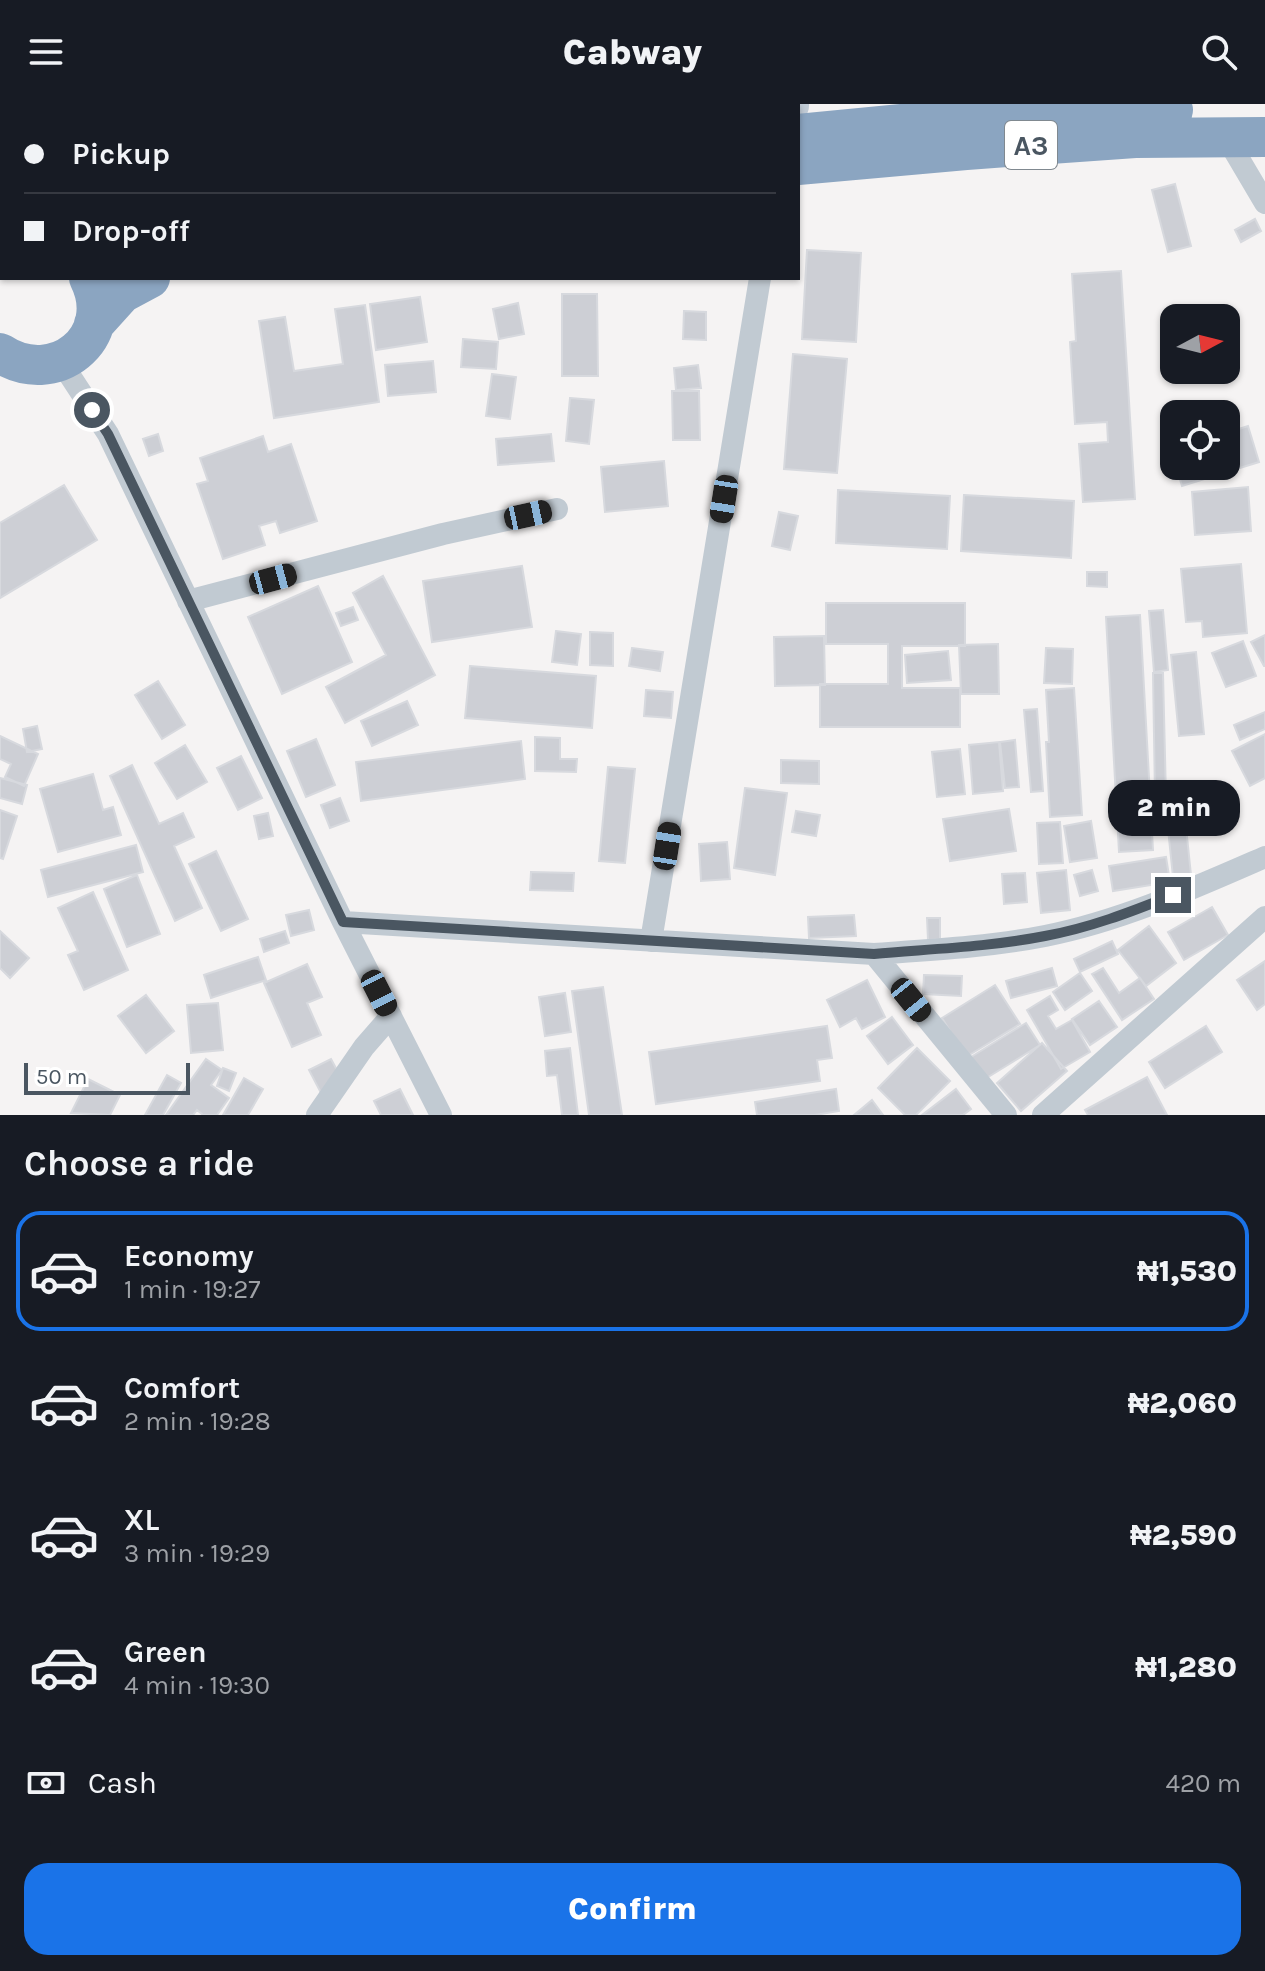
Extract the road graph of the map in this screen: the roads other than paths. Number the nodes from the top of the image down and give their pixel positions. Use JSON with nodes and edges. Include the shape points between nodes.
{"nodes":[{"id":1,"x":1083,"y":108,"type":"edge"},
{"id":2,"x":1265,"y":109,"type":"edge"},
{"id":3,"x":800,"y":134,"type":"edge"},
{"id":4,"x":1226,"y":137,"type":"junction"},
{"id":5,"x":1265,"y":137,"type":"edge"},
{"id":6,"x":800,"y":165,"type":"edge"},
{"id":7,"x":1265,"y":203,"type":"edge"},
{"id":8,"x":90,"y":280,"type":"edge"},
{"id":9,"x":146,"y":280,"type":"edge"},
{"id":10,"x":760,"y":280,"type":"edge"},
{"id":11,"x":94,"y":324,"type":"junction"},
{"id":12,"x":23,"y":366,"type":"edge"},
{"id":13,"x":557,"y":509,"type":"dead end"},
{"id":14,"x":188,"y":601,"type":"junction"},
{"id":15,"x":1265,"y":857,"type":"edge"},
{"id":16,"x":1265,"y":917,"type":"edge"},
{"id":17,"x":343,"y":922,"type":"junction"},
{"id":18,"x":651,"y":941,"type":"junction"},
{"id":19,"x":874,"y":954,"type":"junction"},
{"id":20,"x":391,"y":1016,"type":"junction"},
{"id":21,"x":317,"y":1115,"type":"edge"},
{"id":22,"x":441,"y":1115,"type":"edge"},
{"id":23,"x":1006,"y":1115,"type":"edge"},
{"id":24,"x":1043,"y":1115,"type":"edge"}],
"edges":[{"from":1,"to":2,"type":"highway","number":"A3"},
{"from":1,"to":3,"type":"highway","number":"A3"},
{"from":4,"to":5,"type":"highway","number":"A3"},
{"from":4,"to":6,"type":"highway","number":"A3","via":[[1105,140]]},
{"from":4,"to":7,"type":"street"},
{"from":8,"to":11,"type":"highway","via":[[97,306]]},
{"from":9,"to":11,"type":"highway","via":[[122,293]]},
{"from":10,"to":18,"type":"street"},
{"from":11,"to":12,"type":"highway","via":[[76,352]]},
{"from":12,"to":14,"type":"street","via":[[108,434]]},
{"from":13,"to":14,"type":"street"},
{"from":14,"to":17,"type":"street"},
{"from":15,"to":19,"type":"street","via":[[1121,916],[1045,936]]},
{"from":16,"to":24,"type":"street"},
{"from":17,"to":18,"type":"street"},
{"from":17,"to":20,"type":"street"},
{"from":18,"to":19,"type":"street"},
{"from":19,"to":23,"type":"street"},
{"from":20,"to":21,"type":"street"},
{"from":20,"to":22,"type":"street"}]}
